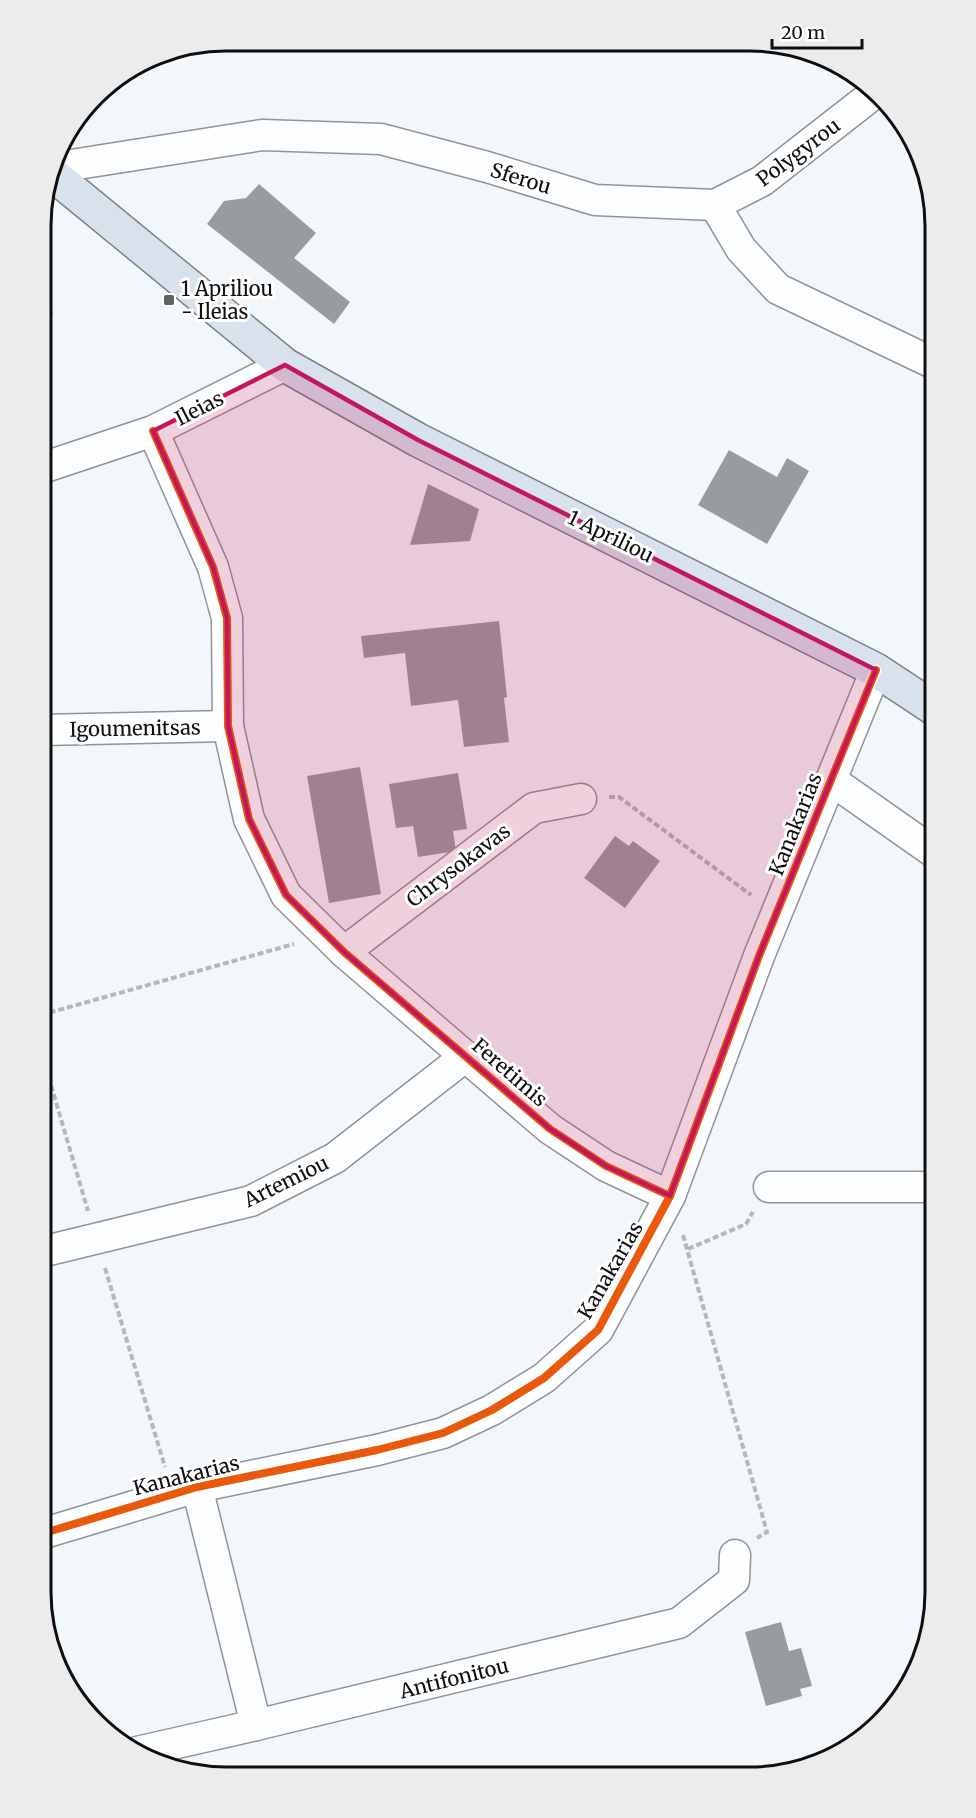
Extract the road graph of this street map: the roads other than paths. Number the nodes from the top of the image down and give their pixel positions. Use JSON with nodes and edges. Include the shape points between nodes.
{"nodes":[{"id":1,"x":869,"y":98,"type":"edge"},
{"id":2,"x":61,"y":167,"type":"edge"},
{"id":3,"x":58,"y":178,"type":"edge"},
{"id":4,"x":715,"y":206,"type":"junction"},
{"id":5,"x":925,"y":359,"type":"edge"},
{"id":6,"x":285,"y":365,"type":"junction"},
{"id":7,"x":153,"y":431,"type":"junction"},
{"id":8,"x":51,"y":465,"type":"edge"},
{"id":9,"x":876,"y":670,"type":"junction"},
{"id":10,"x":925,"y":702,"type":"edge"},
{"id":11,"x":228,"y":726,"type":"junction"},
{"id":12,"x":51,"y":730,"type":"edge"},
{"id":13,"x":831,"y":780,"type":"junction"},
{"id":14,"x":581,"y":799,"type":"road end"},
{"id":15,"x":925,"y":846,"type":"edge"},
{"id":16,"x":335,"y":943,"type":"junction"},
{"id":17,"x":466,"y":1056,"type":"junction"},
{"id":18,"x":769,"y":1187,"type":"road end"},
{"id":19,"x":925,"y":1187,"type":"edge"},
{"id":20,"x":670,"y":1196,"type":"junction"},
{"id":21,"x":51,"y":1249,"type":"edge"},
{"id":22,"x":185,"y":1490,"type":"junction"},
{"id":23,"x":51,"y":1531,"type":"edge"},
{"id":24,"x":735,"y":1555,"type":"road end"},
{"id":25,"x":256,"y":1725,"type":"junction"},
{"id":26,"x":149,"y":1749,"type":"edge"}],
"edges":[{"from":1,"to":4,"type":"street","name":"Polygyrou","via":[[762,181]]},
{"from":2,"to":4,"type":"street","name":"Sferou","via":[[262,135],[381,139],[596,200]]},
{"from":3,"to":6,"type":"main road","name":"1 Apriliou"},
{"from":4,"to":5,"type":"street","via":[[741,249],[778,289]]},
{"from":6,"to":7,"type":"street","name":"Ileias"},
{"from":6,"to":9,"type":"main road","name":"1 Apriliou","via":[[418,440]]},
{"from":7,"to":8,"type":"street","name":"Ileias"},
{"from":7,"to":11,"type":"street","name":"Feretimis","via":[[213,567],[227,618]]},
{"from":9,"to":10,"type":"main road","name":"1 Apriliou"},
{"from":9,"to":13,"type":"street","name":"Kanakarias"},
{"from":11,"to":12,"type":"street","name":"Igoumenitsas"},
{"from":11,"to":16,"type":"street","name":"Feretimis","via":[[249,819],[286,895]]},
{"from":13,"to":15,"type":"street"},
{"from":13,"to":20,"type":"street","name":"Kanakarias","via":[[759,956]]},
{"from":14,"to":16,"type":"street","name":"Chrysokavas","via":[[534,808]]},
{"from":16,"to":17,"type":"street","name":"Feretimis"},
{"from":17,"to":20,"type":"street","name":"Feretimis","via":[[550,1129],[606,1166]]},
{"from":17,"to":21,"type":"street","name":"Artemiou","via":[[335,1158],[251,1201]]},
{"from":18,"to":19,"type":"street"},
{"from":20,"to":22,"type":"street","name":"Kanakarias","via":[[598,1329],[544,1378],[492,1410],[443,1433]]},
{"from":22,"to":23,"type":"street","name":"Kanakarias"},
{"from":22,"to":25,"type":"street"},
{"from":24,"to":25,"type":"street","name":"Antifonitou","via":[[734,1580],[679,1623]]},
{"from":25,"to":26,"type":"street","name":"Antifonitou"}]}
